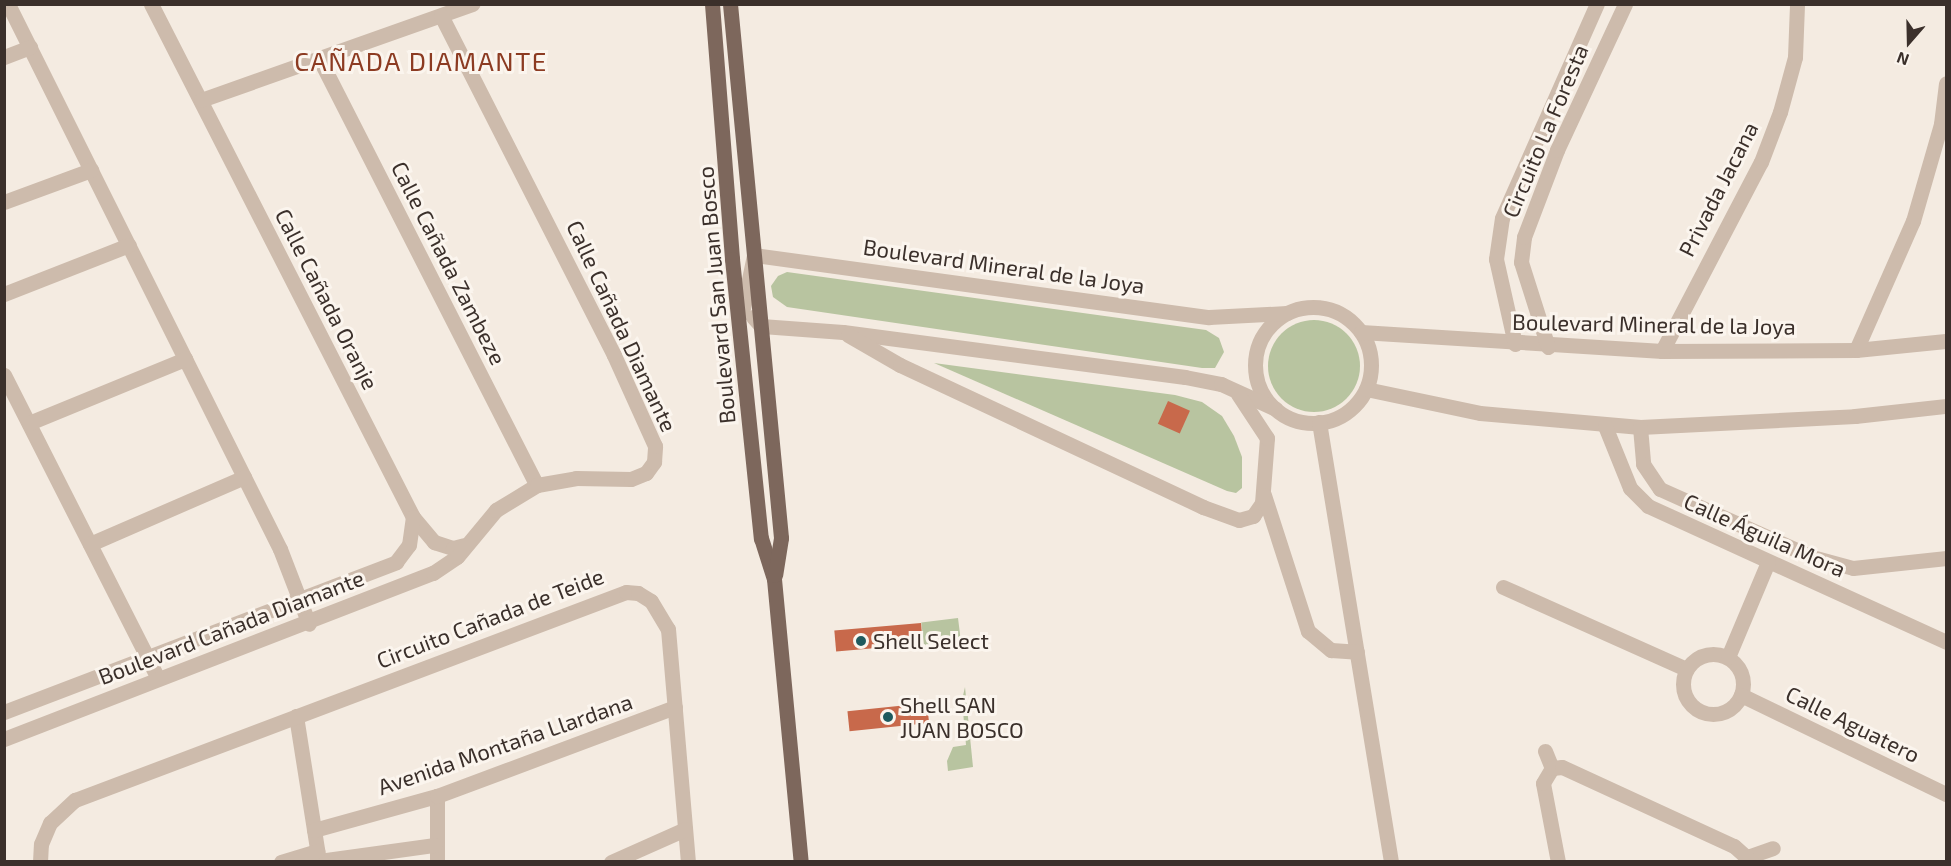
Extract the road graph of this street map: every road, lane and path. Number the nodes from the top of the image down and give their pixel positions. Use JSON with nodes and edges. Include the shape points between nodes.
{"nodes":[{"id":1,"x":8,"y":4,"type":"edge"},
{"id":2,"x":151,"y":4,"type":"edge"},
{"id":3,"x":472,"y":4,"type":"edge"},
{"id":4,"x":712,"y":4,"type":"edge"},
{"id":5,"x":730,"y":4,"type":"edge"},
{"id":6,"x":1597,"y":4,"type":"edge"},
{"id":7,"x":1625,"y":4,"type":"edge"},
{"id":8,"x":1797,"y":4,"type":"edge"},
{"id":9,"x":441,"y":15,"type":"junction"},
{"id":10,"x":30,"y":47,"type":"junction"},
{"id":11,"x":4,"y":57,"type":"edge"},
{"id":12,"x":320,"y":60,"type":"junction"},
{"id":13,"x":1947,"y":83,"type":"edge"},
{"id":14,"x":201,"y":100,"type":"junction"},
{"id":15,"x":1539,"y":138,"type":"junction"},
{"id":16,"x":1557,"y":150,"type":"junction"},
{"id":17,"x":91,"y":170,"type":"junction"},
{"id":18,"x":4,"y":202,"type":"edge"},
{"id":19,"x":129,"y":245,"type":"junction"},
{"id":20,"x":754,"y":255,"type":"junction"},
{"id":21,"x":732,"y":259,"type":"junction"},
{"id":22,"x":744,"y":293,"type":"junction"},
{"id":23,"x":4,"y":294,"type":"edge"},
{"id":24,"x":1287,"y":313,"type":"junction"},
{"id":25,"x":740,"y":325,"type":"junction"},
{"id":26,"x":761,"y":326,"type":"junction"},
{"id":27,"x":843,"y":332,"type":"junction"},
{"id":28,"x":1361,"y":332,"type":"junction"},
{"id":29,"x":1947,"y":341,"type":"edge"},
{"id":30,"x":1515,"y":344,"type":"junction"},
{"id":31,"x":1548,"y":347,"type":"junction"},
{"id":32,"x":1856,"y":350,"type":"junction"},
{"id":33,"x":1662,"y":351,"type":"junction"},
{"id":34,"x":186,"y":359,"type":"junction"},
{"id":35,"x":4,"y":375,"type":"edge"},
{"id":36,"x":1366,"y":389,"type":"junction"},
{"id":37,"x":1236,"y":392,"type":"junction"},
{"id":38,"x":1947,"y":406,"type":"edge"},
{"id":39,"x":1276,"y":409,"type":"junction"},
{"id":40,"x":1319,"y":422,"type":"junction"},
{"id":41,"x":29,"y":423,"type":"junction"},
{"id":42,"x":1605,"y":426,"type":"junction"},
{"id":43,"x":1640,"y":427,"type":"junction"},
{"id":44,"x":244,"y":477,"type":"junction"},
{"id":45,"x":537,"y":486,"type":"junction"},
{"id":46,"x":1264,"y":495,"type":"junction"},
{"id":47,"x":414,"y":517,"type":"junction"},
{"id":48,"x":90,"y":544,"type":"junction"},
{"id":49,"x":464,"y":545,"type":"junction"},
{"id":50,"x":1947,"y":558,"type":"edge"},
{"id":51,"x":1768,"y":562,"type":"junction"},
{"id":52,"x":1853,"y":568,"type":"junction"},
{"id":53,"x":774,"y":579,"type":"junction"},
{"id":54,"x":1503,"y":587,"type":"dead end"},
{"id":55,"x":1844,"y":595,"type":"junction"},
{"id":56,"x":300,"y":600,"type":"junction"},
{"id":57,"x":309,"y":624,"type":"junction"},
{"id":58,"x":1947,"y":642,"type":"edge"},
{"id":59,"x":1357,"y":652,"type":"junction"},
{"id":60,"x":147,"y":657,"type":"junction"},
{"id":61,"x":1728,"y":657,"type":"junction"},
{"id":62,"x":1686,"y":669,"type":"junction"},
{"id":63,"x":158,"y":678,"type":"junction"},
{"id":64,"x":1741,"y":695,"type":"junction"},
{"id":65,"x":675,"y":707,"type":"junction"},
{"id":66,"x":4,"y":712,"type":"edge"},
{"id":67,"x":296,"y":716,"type":"junction"},
{"id":68,"x":4,"y":739,"type":"edge"},
{"id":69,"x":1545,"y":751,"type":"dead end"},
{"id":70,"x":1552,"y":768,"type":"junction"},
{"id":71,"x":1947,"y":794,"type":"edge"},
{"id":72,"x":437,"y":796,"type":"junction"},
{"id":73,"x":686,"y":829,"type":"junction"},
{"id":74,"x":314,"y":830,"type":"junction"},
{"id":75,"x":435,"y":845,"type":"junction"},
{"id":76,"x":1773,"y":848,"type":"dead end"},
{"id":77,"x":318,"y":858,"type":"edge"},
{"id":78,"x":1751,"y":859,"type":"edge"},
{"id":79,"x":40,"y":861,"type":"edge"},
{"id":80,"x":281,"y":861,"type":"edge"},
{"id":81,"x":438,"y":861,"type":"edge"},
{"id":82,"x":611,"y":861,"type":"edge"},
{"id":83,"x":688,"y":861,"type":"edge"},
{"id":84,"x":801,"y":861,"type":"edge"},
{"id":85,"x":1391,"y":861,"type":"edge"},
{"id":86,"x":1558,"y":861,"type":"edge"}],
"edges":[{"from":1,"to":10,"type":"street"},
{"from":2,"to":14,"type":"street","name":"Calle Cañada Oranje"},
{"from":3,"to":9,"type":"street"},
{"from":4,"to":21,"type":"main road","name":"Boulevard San Juan Bosco"},
{"from":5,"to":20,"type":"main road","name":"Boulevard San Juan Bosco"},
{"from":6,"to":15,"type":"street","name":"Circuito La Foresta"},
{"from":7,"to":16,"type":"street","name":"Circuito La Foresta"},
{"from":8,"to":33,"type":"street","name":"Privada Jacana","via":[[1795,57],[1761,162]]},
{"from":9,"to":12,"type":"street"},
{"from":9,"to":45,"type":"street","name":"Calle Cañada Diamante","via":[[563,251],[655,446],[654,462],[639,477],[576,478]]},
{"from":10,"to":11,"type":"street"},
{"from":10,"to":17,"type":"street"},
{"from":12,"to":14,"type":"street"},
{"from":12,"to":45,"type":"street","name":"Calle Cañada Zambeze"},
{"from":13,"to":32,"type":"street","via":[[1941,124],[1913,221]]},
{"from":14,"to":47,"type":"street","name":"Calle Cañada Oranje"},
{"from":15,"to":16,"type":"street"},
{"from":15,"to":30,"type":"street","name":"Circuito La Foresta","via":[[1502,218],[1497,240],[1496,259]]},
{"from":16,"to":31,"type":"street","name":"Circuito La Foresta","via":[[1534,206],[1521,262]]},
{"from":17,"to":18,"type":"street"},
{"from":17,"to":19,"type":"street"},
{"from":19,"to":23,"type":"street"},
{"from":19,"to":34,"type":"street"},
{"from":20,"to":22,"type":"street"},
{"from":20,"to":24,"type":"street","name":"Boulevard Mineral de la Joya","via":[[1209,317]]},
{"from":20,"to":26,"type":"main road","name":"Boulevard San Juan Bosco"},
{"from":21,"to":22,"type":"street"},
{"from":21,"to":25,"type":"main road","name":"Boulevard San Juan Bosco"},
{"from":22,"to":25,"type":"street"},
{"from":22,"to":26,"type":"street","via":[[749,312]]},
{"from":24,"to":28,"type":"street","via":[[1320,307],[1350,320]]},
{"from":24,"to":39,"type":"street","via":[[1273,322],[1256,350],[1258,382]]},
{"from":25,"to":53,"type":"main road","name":"Boulevard San Juan Bosco","via":[[761,538]]},
{"from":26,"to":27,"type":"street"},
{"from":26,"to":53,"type":"main road","name":"Boulevard San Juan Bosco","via":[[781,538]]},
{"from":27,"to":37,"type":"street","via":[[1185,377]]},
{"from":27,"to":46,"type":"street","via":[[900,365],[1225,516],[1239,520],[1253,516]]},
{"from":28,"to":30,"type":"street","name":"Boulevard Mineral de la Joya"},
{"from":28,"to":36,"type":"street","via":[[1370,360]]},
{"from":29,"to":32,"type":"street","name":"Boulevard Mineral de la Joya"},
{"from":30,"to":31,"type":"street","name":"Boulevard Mineral de la Joya"},
{"from":31,"to":33,"type":"street","name":"Boulevard Mineral de la Joya"},
{"from":32,"to":33,"type":"street","name":"Boulevard Mineral de la Joya"},
{"from":34,"to":41,"type":"street"},
{"from":34,"to":44,"type":"street"},
{"from":35,"to":41,"type":"street"},
{"from":36,"to":40,"type":"street","via":[[1355,405],[1339,417]]},
{"from":36,"to":42,"type":"street","via":[[1480,413]]},
{"from":37,"to":39,"type":"street"},
{"from":37,"to":46,"type":"street","via":[[1267,438]]},
{"from":38,"to":43,"type":"street","via":[[1855,416]]},
{"from":39,"to":40,"type":"street","via":[[1289,418]]},
{"from":40,"to":59,"type":"street"},
{"from":41,"to":48,"type":"street"},
{"from":42,"to":43,"type":"street"},
{"from":42,"to":51,"type":"street","name":"Calle Águila Mora","via":[[1630,488],[1648,506]]},
{"from":43,"to":52,"type":"street","name":"Calle Águila Mora","via":[[1643,464],[1660,489],[1812,557]]},
{"from":44,"to":48,"type":"street"},
{"from":44,"to":56,"type":"street"},
{"from":45,"to":49,"type":"street","name":"Calle Cañada Diamante","via":[[496,510]]},
{"from":46,"to":59,"type":"street","via":[[1308,631],[1331,650]]},
{"from":47,"to":49,"type":"street","name":"Calle Cañada Oranje","via":[[434,542],[453,548]]},
{"from":47,"to":56,"type":"street","name":"Boulevard Cañada Diamante","via":[[403,556]]},
{"from":48,"to":60,"type":"street"},
{"from":49,"to":57,"type":"street","name":"Boulevard Cañada Diamante","via":[[457,557],[433,573]]},
{"from":50,"to":52,"type":"street","name":"Calle Águila Mora"},
{"from":51,"to":55,"type":"street","name":"Calle Águila Mora"},
{"from":51,"to":61,"type":"street"},
{"from":52,"to":55,"type":"street"},
{"from":53,"to":84,"type":"main road","name":"Boulevard San Juan Bosco"},
{"from":54,"to":62,"type":"street"},
{"from":55,"to":58,"type":"street","name":"Calle Águila Mora"},
{"from":56,"to":57,"type":"street"},
{"from":56,"to":60,"type":"street","name":"Boulevard Cañada Diamante"},
{"from":57,"to":63,"type":"street","name":"Boulevard Cañada Diamante"},
{"from":59,"to":85,"type":"street"},
{"from":60,"to":63,"type":"street"},
{"from":60,"to":66,"type":"street","name":"Boulevard Cañada Diamante"},
{"from":61,"to":62,"type":"street","via":[[1712,653],[1697,657]]},
{"from":61,"to":64,"type":"street","via":[[1738,667],[1743,681]]},
{"from":62,"to":64,"type":"street","via":[[1682,682],[1685,696],[1700,710],[1720,713],[1733,707]]},
{"from":63,"to":68,"type":"street","name":"Boulevard Cañada Diamante"},
{"from":64,"to":71,"type":"street","name":"Calle Aguatero"},
{"from":65,"to":67,"type":"street","name":"Circuito Cañada de Teide","via":[[668,629],[662,612],[638,592],[626,592]]},
{"from":65,"to":72,"type":"street","name":"Avenida Montaña Llardana"},
{"from":65,"to":73,"type":"street","name":"Circuito Cañada de Teide"},
{"from":67,"to":74,"type":"street"},
{"from":67,"to":79,"type":"street","name":"Circuito Cañada de Teide","via":[[67,805],[44,834]]},
{"from":69,"to":70,"type":"street"},
{"from":70,"to":78,"type":"street","via":[[1562,767],[1599,782]]},
{"from":70,"to":86,"type":"street","via":[[1546,774],[1543,790]]},
{"from":72,"to":74,"type":"street","name":"Avenida Montaña Llardana"},
{"from":72,"to":75,"type":"street"},
{"from":73,"to":82,"type":"street"},
{"from":73,"to":83,"type":"street","name":"Circuito Cañada de Teide"},
{"from":74,"to":77,"type":"street"},
{"from":75,"to":77,"type":"street"},
{"from":75,"to":81,"type":"street"},
{"from":76,"to":78,"type":"street"},
{"from":77,"to":80,"type":"street"}]}
